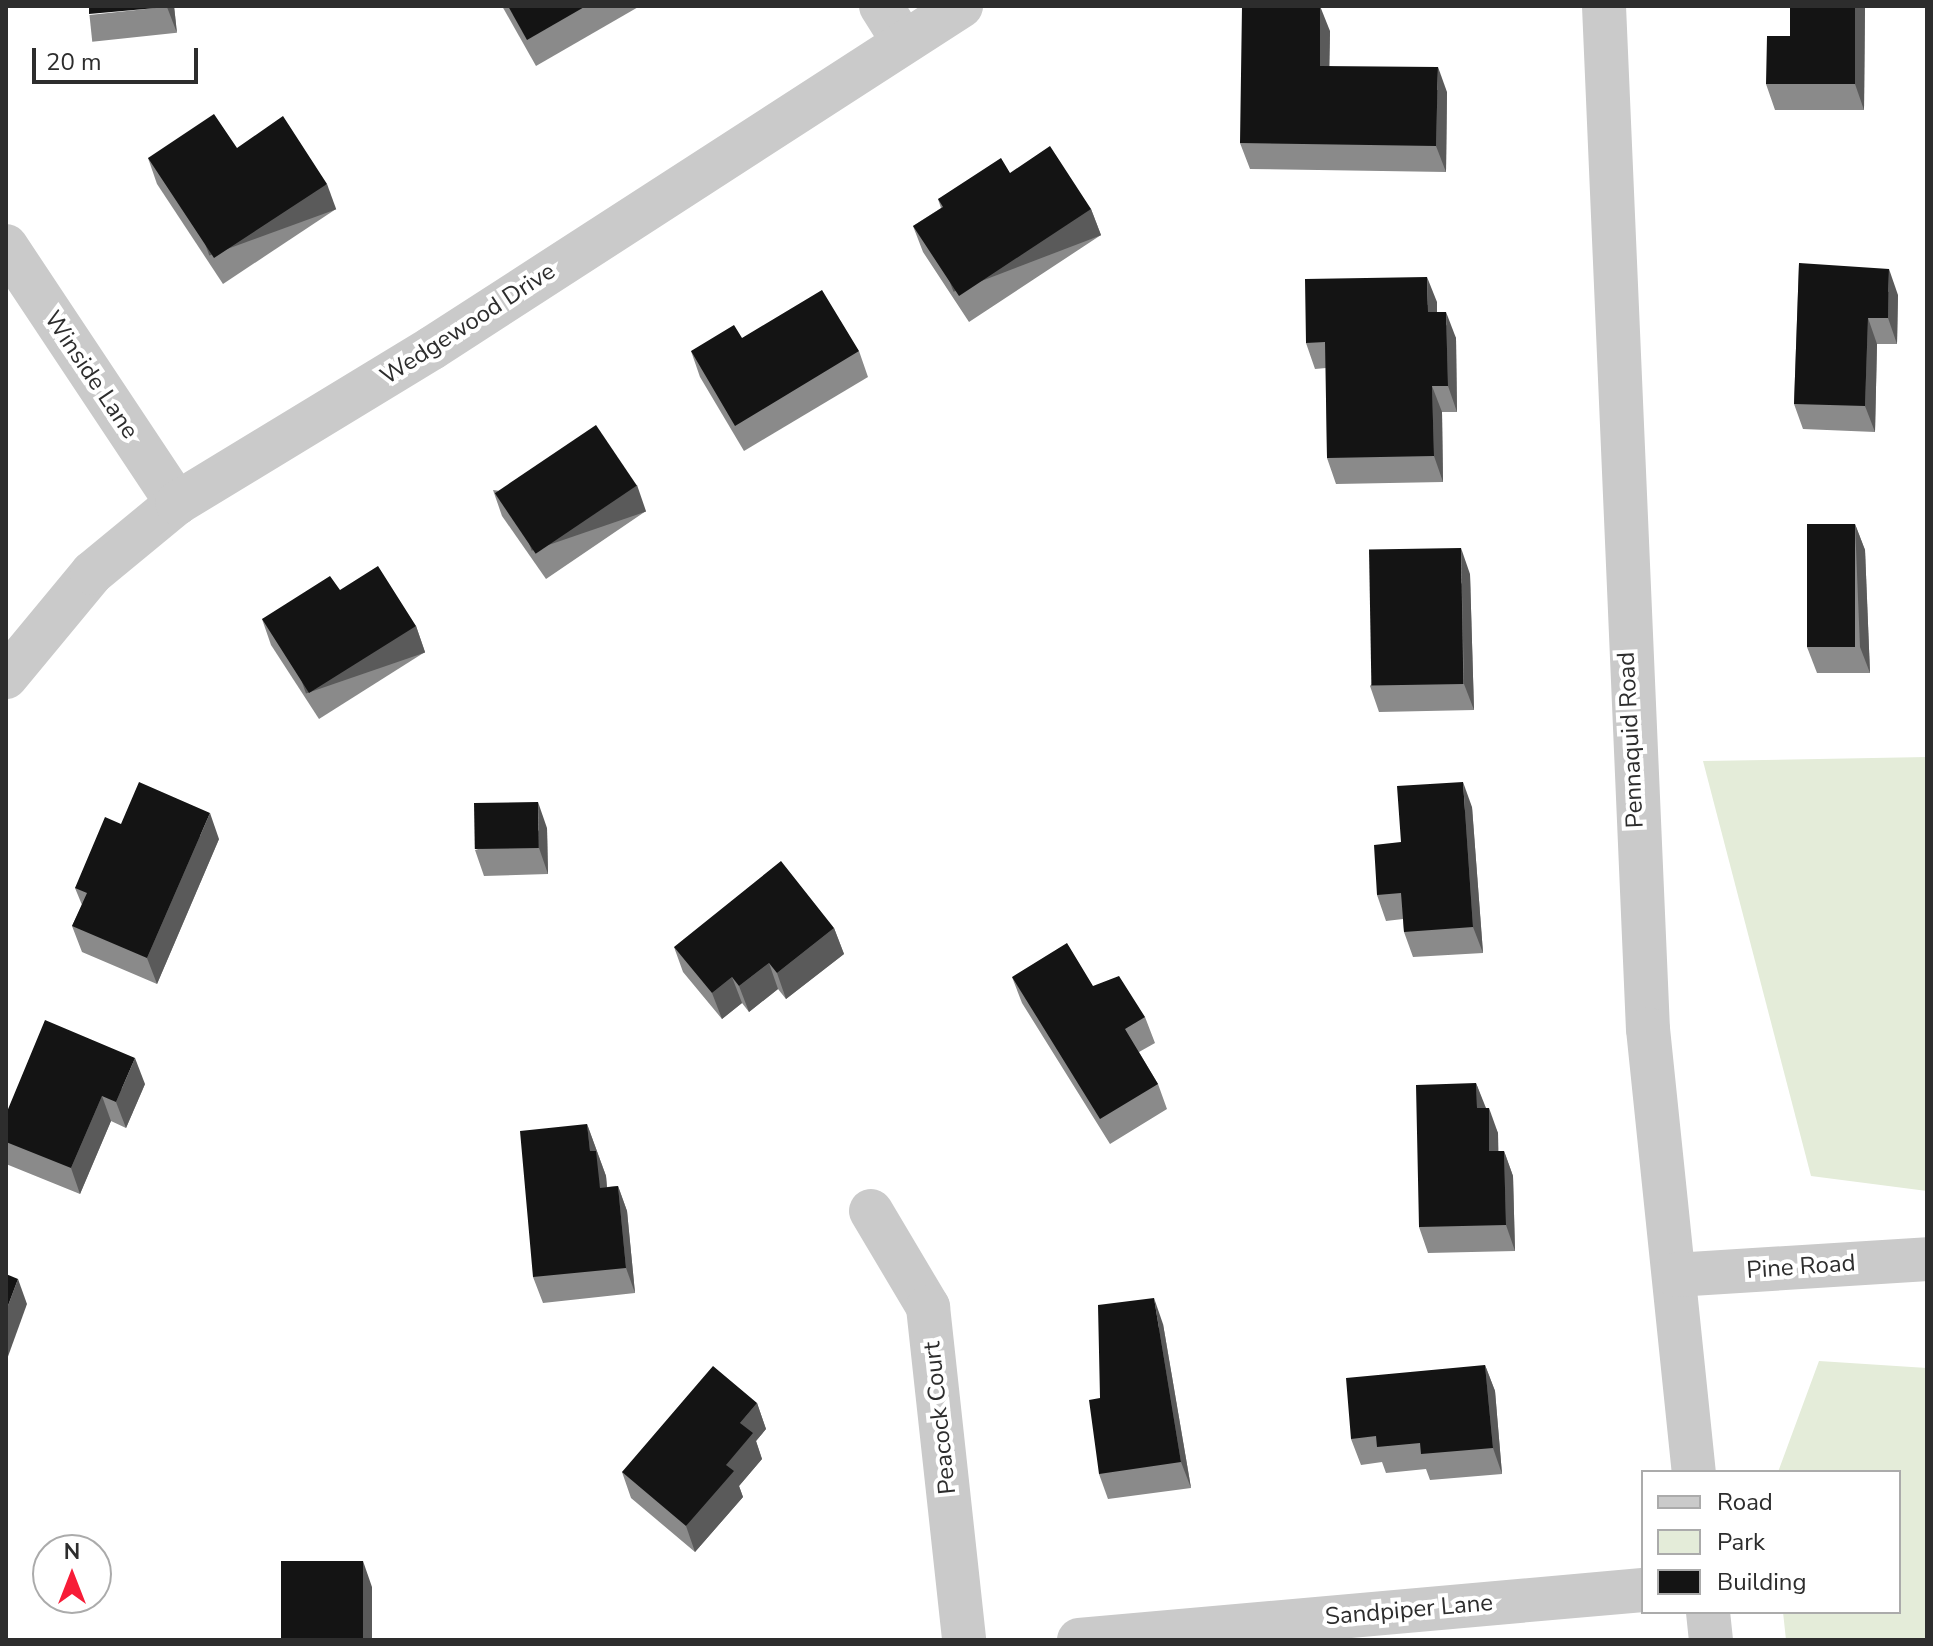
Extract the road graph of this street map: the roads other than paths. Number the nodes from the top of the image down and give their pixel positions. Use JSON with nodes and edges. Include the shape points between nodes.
{"nodes":[{"id":1,"x":961,"y":6,"type":"edge"},
{"id":2,"x":1604,"y":6,"type":"edge"},
{"id":3,"x":892,"y":23,"type":"edge"},
{"id":4,"x":6,"y":246,"type":"edge"},
{"id":5,"x":177,"y":503,"type":"junction"},
{"id":6,"x":6,"y":677,"type":"edge"},
{"id":7,"x":871,"y":1211,"type":"dead end"},
{"id":8,"x":1927,"y":1259,"type":"edge"},
{"id":9,"x":1675,"y":1275,"type":"junction"},
{"id":10,"x":1694,"y":1470,"type":"edge"},
{"id":11,"x":1641,"y":1590,"type":"edge"},
{"id":12,"x":1708,"y":1614,"type":"edge"},
{"id":13,"x":964,"y":1640,"type":"edge"},
{"id":14,"x":1079,"y":1640,"type":"edge"},
{"id":15,"x":1711,"y":1640,"type":"edge"}],
"edges":[{"from":1,"to":3,"type":"street","name":"Wedgewood Drive"},
{"from":2,"to":9,"type":"street","name":"Pennaquid Road","via":[[1627,676],[1648,1029]]},
{"from":3,"to":5,"type":"street","name":"Wedgewood Drive","via":[[432,348]]},
{"from":4,"to":5,"type":"street","name":"Winside Lane"},
{"from":5,"to":6,"type":"street","name":"Wedgewood Drive","via":[[92,573]]},
{"from":7,"to":13,"type":"street","name":"Peacock Court","via":[[928,1307]]},
{"from":8,"to":9,"type":"street","name":"Pine Road"},
{"from":9,"to":10,"type":"street","name":"Pennaquid Road"},
{"from":11,"to":14,"type":"street","name":"Sandpiper Lane"},
{"from":12,"to":15,"type":"street"}]}
